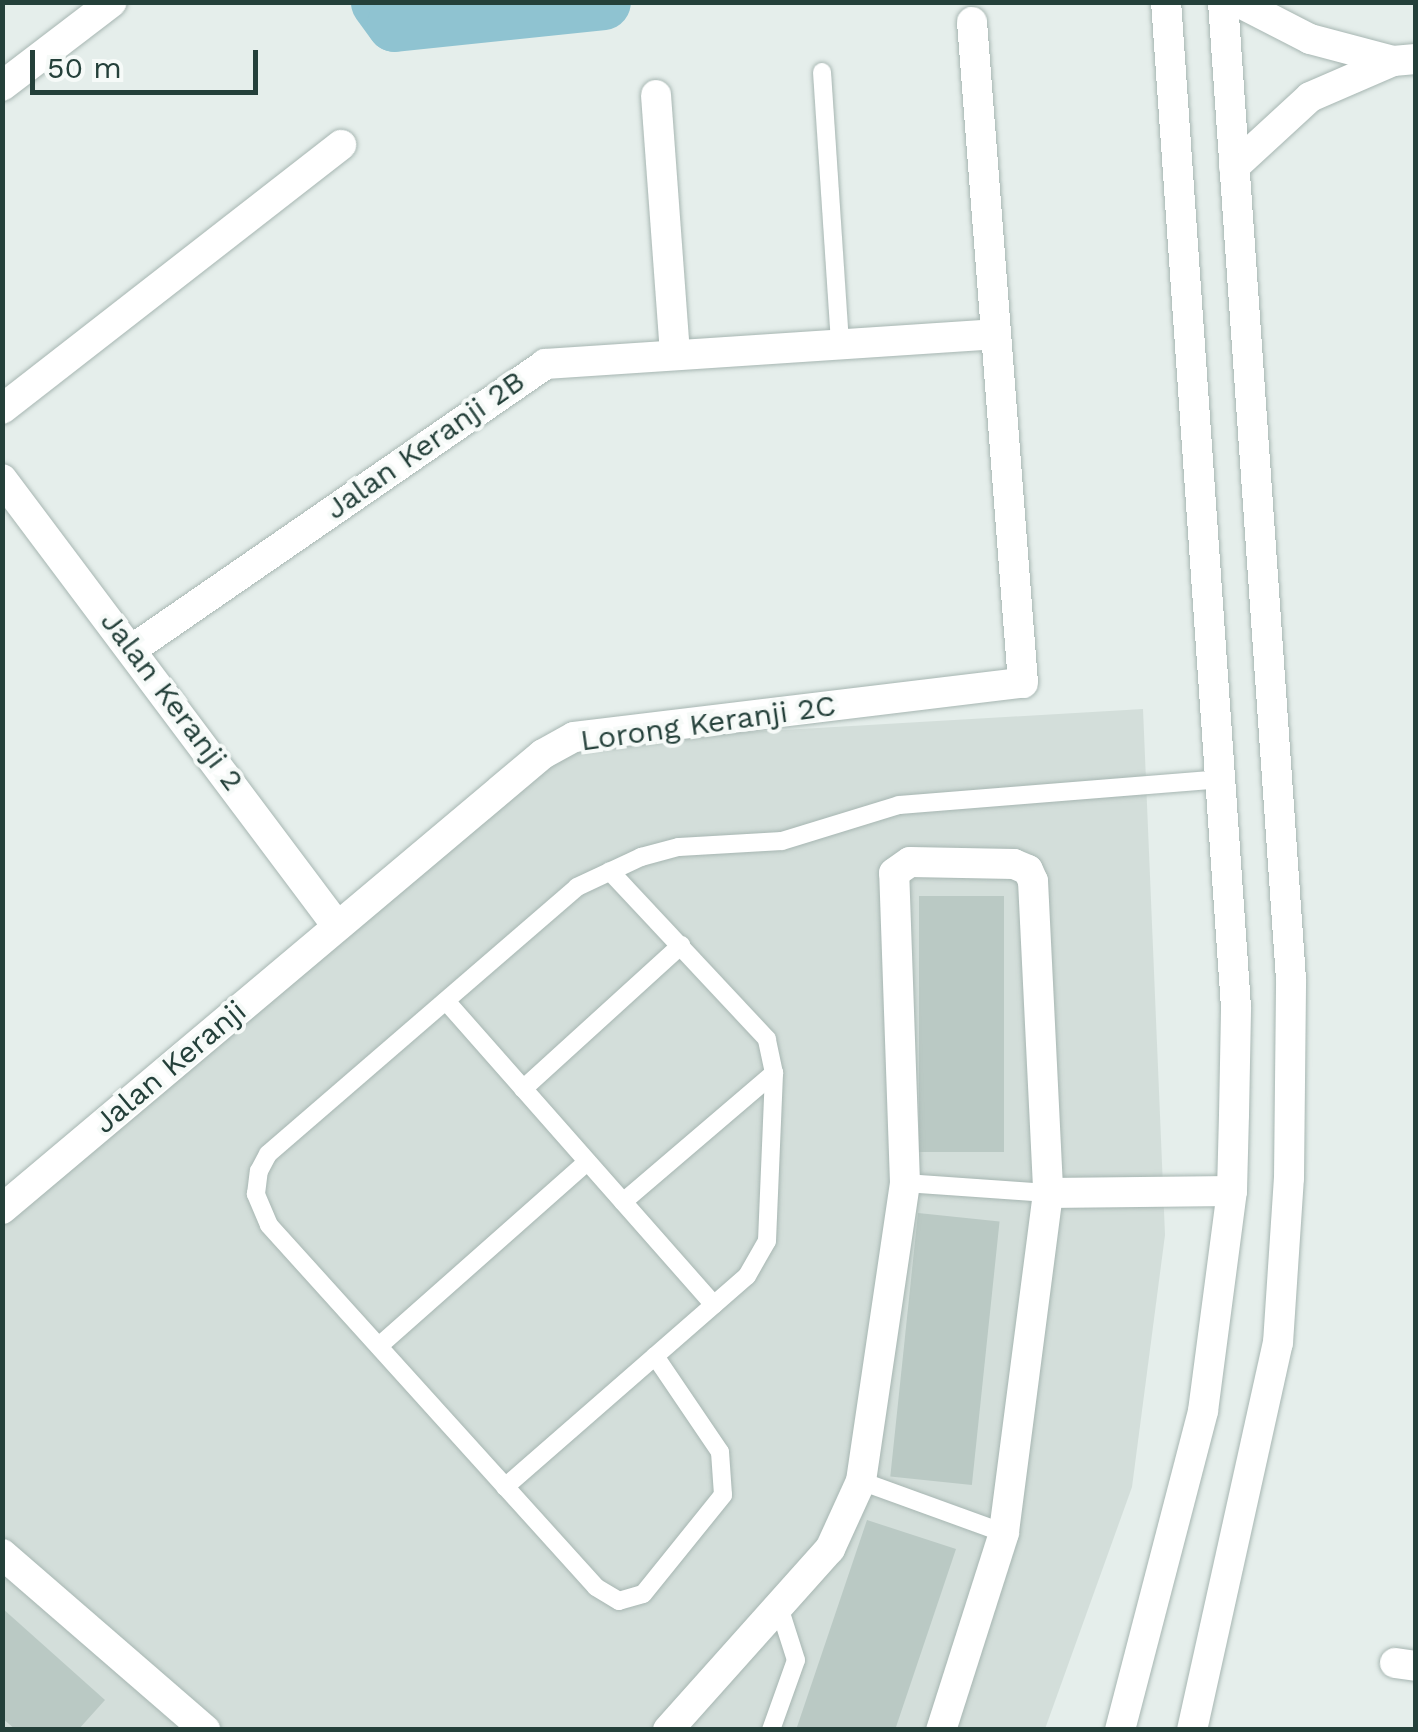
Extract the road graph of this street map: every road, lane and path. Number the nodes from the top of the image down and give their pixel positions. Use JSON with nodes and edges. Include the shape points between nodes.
{"nodes":[{"id":1,"x":112,"y":2,"type":"edge"},
{"id":2,"x":1166,"y":2,"type":"edge"},
{"id":3,"x":1223,"y":2,"type":"edge"},
{"id":4,"x":1238,"y":2,"type":"edge"},
{"id":5,"x":972,"y":22,"type":"dead end"},
{"id":6,"x":1404,"y":60,"type":"edge"},
{"id":7,"x":822,"y":72,"type":"dead end"},
{"id":8,"x":2,"y":86,"type":"edge"},
{"id":9,"x":656,"y":95,"type":"dead end"},
{"id":10,"x":341,"y":145,"type":"dead end"},
{"id":11,"x":1234,"y":167,"type":"junction"},
{"id":12,"x":994,"y":334,"type":"junction"},
{"id":13,"x":840,"y":343,"type":"junction"},
{"id":14,"x":675,"y":353,"type":"junction"},
{"id":15,"x":2,"y":408,"type":"edge"},
{"id":16,"x":2,"y":479,"type":"edge"},
{"id":17,"x":134,"y":648,"type":"junction"},
{"id":18,"x":1220,"y":779,"type":"junction"},
{"id":19,"x":610,"y":870,"type":"junction"},
{"id":20,"x":337,"y":926,"type":"junction"},
{"id":21,"x":681,"y":945,"type":"junction"},
{"id":22,"x":446,"y":1001,"type":"junction"},
{"id":23,"x":774,"y":1073,"type":"junction"},
{"id":24,"x":523,"y":1089,"type":"junction"},
{"id":25,"x":587,"y":1162,"type":"junction"},
{"id":26,"x":905,"y":1183,"type":"junction"},
{"id":27,"x":1232,"y":1191,"type":"junction"},
{"id":28,"x":1048,"y":1193,"type":"junction"},
{"id":29,"x":623,"y":1202,"type":"junction"},
{"id":30,"x":2,"y":1208,"type":"edge"},
{"id":31,"x":714,"y":1306,"type":"junction"},
{"id":32,"x":378,"y":1346,"type":"junction"},
{"id":33,"x":655,"y":1356,"type":"junction"},
{"id":34,"x":861,"y":1481,"type":"junction"},
{"id":35,"x":505,"y":1487,"type":"junction"},
{"id":36,"x":1004,"y":1533,"type":"junction"},
{"id":37,"x":2,"y":1554,"type":"edge"},
{"id":38,"x":780,"y":1610,"type":"junction"},
{"id":39,"x":205,"y":1730,"type":"edge"},
{"id":40,"x":668,"y":1730,"type":"edge"},
{"id":41,"x":772,"y":1730,"type":"edge"},
{"id":42,"x":941,"y":1730,"type":"edge"},
{"id":43,"x":1120,"y":1730,"type":"edge"},
{"id":44,"x":1192,"y":1730,"type":"edge"}],
"edges":[{"from":1,"to":8,"type":"street"},
{"from":2,"to":18,"type":"street"},
{"from":3,"to":11,"type":"street"},
{"from":4,"to":6,"type":"street","via":[[1310,39]]},
{"from":5,"to":12,"type":"street"},
{"from":6,"to":11,"type":"street","via":[[1310,97]]},
{"from":7,"to":13,"type":"lane"},
{"from":9,"to":14,"type":"street"},
{"from":10,"to":15,"type":"street"},
{"from":11,"to":44,"type":"street","via":[[1290,979],[1289,1178],[1278,1343],[1255,1470]]},
{"from":12,"to":13,"type":"street","name":"Jalan Keranji 2B"},
{"from":12,"to":20,"type":"street","name":"Lorong Keranji 2C","via":[[1024,683],[574,737],[542,754]]},
{"from":13,"to":14,"type":"street","name":"Jalan Keranji 2B"},
{"from":14,"to":17,"type":"street","name":"Jalan Keranji 2B","via":[[545,364],[520,376]]},
{"from":16,"to":17,"type":"street","name":"Jalan Keranji 2"},
{"from":17,"to":20,"type":"street","name":"Jalan Keranji 2"},
{"from":18,"to":19,"type":"lane","via":[[898,806],[782,841],[679,847]]},
{"from":18,"to":27,"type":"street","via":[[1236,1008]]},
{"from":19,"to":21,"type":"lane"},
{"from":19,"to":22,"type":"lane","via":[[577,887]]},
{"from":20,"to":30,"type":"street","name":"Jalan Keranji"},
{"from":21,"to":23,"type":"lane","via":[[756,1022]]},
{"from":21,"to":24,"type":"lane"},
{"from":22,"to":24,"type":"lane"},
{"from":22,"to":32,"type":"lane","via":[[268,1154],[259,1170],[256,1194],[270,1225]]},
{"from":23,"to":29,"type":"lane"},
{"from":23,"to":31,"type":"lane","via":[[766,1241],[760,1262]]},
{"from":24,"to":25,"type":"lane"},
{"from":25,"to":29,"type":"lane"},
{"from":25,"to":32,"type":"lane"},
{"from":26,"to":28,"type":"lane"},
{"from":26,"to":28,"type":"street","via":[[894,873],[910,862],[1014,864],[1028,870],[1032,881]]},
{"from":26,"to":34,"type":"street"},
{"from":27,"to":28,"type":"street"},
{"from":27,"to":43,"type":"street","via":[[1203,1410]]},
{"from":28,"to":36,"type":"street"},
{"from":29,"to":31,"type":"lane"},
{"from":31,"to":33,"type":"lane"},
{"from":32,"to":35,"type":"lane"},
{"from":33,"to":35,"type":"lane"},
{"from":33,"to":35,"type":"lane","via":[[720,1452],[723,1496],[643,1594],[619,1601],[596,1587]]},
{"from":34,"to":36,"type":"lane"},
{"from":34,"to":38,"type":"street","via":[[830,1549]]},
{"from":36,"to":42,"type":"street"},
{"from":37,"to":39,"type":"street"},
{"from":38,"to":40,"type":"street"},
{"from":38,"to":41,"type":"lane","via":[[796,1660]]}]}
